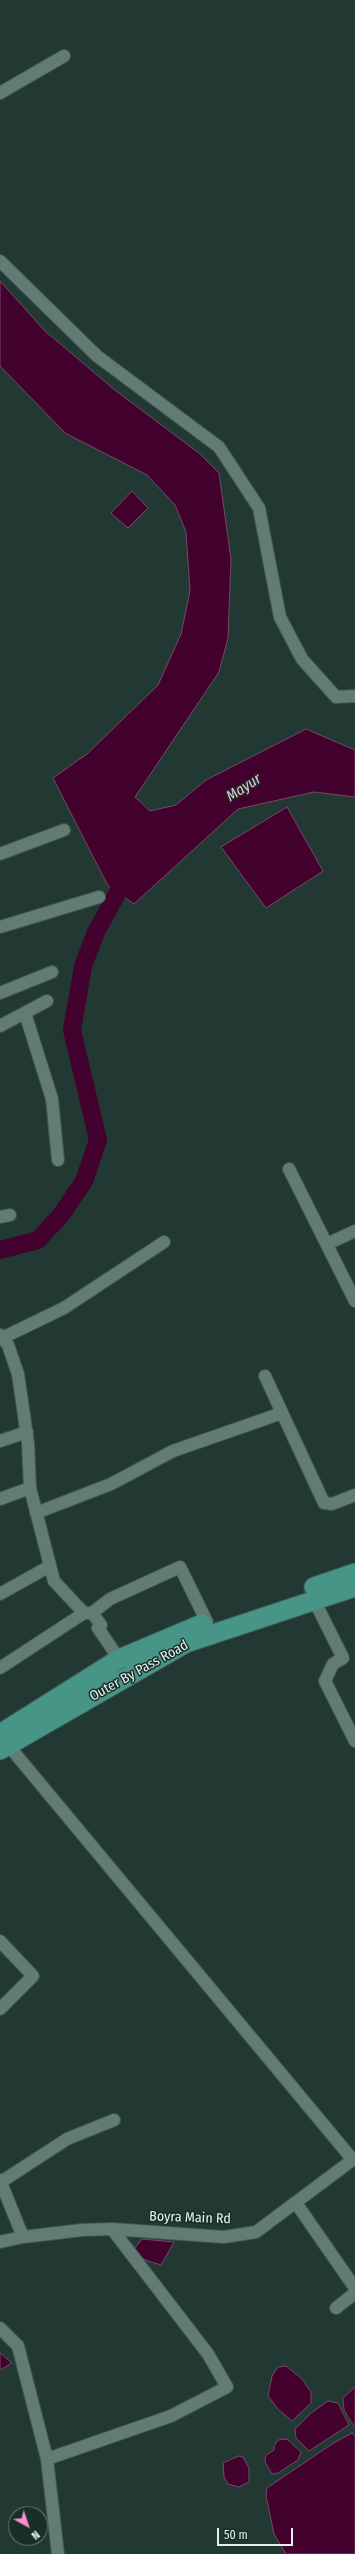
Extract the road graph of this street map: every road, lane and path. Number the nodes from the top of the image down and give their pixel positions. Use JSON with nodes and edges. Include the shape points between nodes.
{"nodes":[{"id":1,"x":64,"y":56,"type":"dead end"},
{"id":2,"x":0,"y":92,"type":"edge"},
{"id":3,"x":0,"y":261,"type":"edge"},
{"id":4,"x":355,"y":696,"type":"edge"},
{"id":5,"x":64,"y":830,"type":"dead end"},
{"id":6,"x":0,"y":854,"type":"edge"},
{"id":7,"x":99,"y":897,"type":"dead end"},
{"id":8,"x":0,"y":927,"type":"edge"},
{"id":9,"x":52,"y":972,"type":"dead end"},
{"id":10,"x":0,"y":993,"type":"edge"},
{"id":11,"x":47,"y":1001,"type":"dead end"},
{"id":12,"x":25,"y":1013,"type":"junction"},
{"id":13,"x":0,"y":1026,"type":"edge"},
{"id":14,"x":58,"y":1160,"type":"dead end"},
{"id":15,"x":289,"y":1169,"type":"dead end"},
{"id":16,"x":355,"y":1231,"type":"edge"},
{"id":17,"x":164,"y":1242,"type":"dead end"},
{"id":18,"x":327,"y":1244,"type":"junction"},
{"id":19,"x":355,"y":1301,"type":"edge"},
{"id":20,"x":1,"y":1336,"type":"edge"},
{"id":21,"x":265,"y":1376,"type":"dead end"},
{"id":22,"x":282,"y":1413,"type":"junction"},
{"id":23,"x":27,"y":1432,"type":"junction"},
{"id":24,"x":0,"y":1441,"type":"edge"},
{"id":25,"x":30,"y":1488,"type":"junction"},
{"id":26,"x":355,"y":1495,"type":"edge"},
{"id":27,"x":0,"y":1499,"type":"edge"},
{"id":28,"x":36,"y":1513,"type":"junction"},
{"id":29,"x":50,"y":1566,"type":"junction"},
{"id":30,"x":355,"y":1573,"type":"edge"},
{"id":31,"x":355,"y":1587,"type":"edge"},
{"id":32,"x":0,"y":1594,"type":"edge"},
{"id":33,"x":314,"y":1600,"type":"junction"},
{"id":34,"x":88,"y":1613,"type":"junction"},
{"id":35,"x":207,"y":1622,"type":"junction"},
{"id":36,"x":119,"y":1659,"type":"junction"},
{"id":37,"x":0,"y":1668,"type":"edge"},
{"id":38,"x":355,"y":1741,"type":"edge"},
{"id":39,"x":3,"y":1743,"type":"edge"},
{"id":40,"x":0,"y":1941,"type":"edge"},
{"id":41,"x":0,"y":2009,"type":"edge"},
{"id":42,"x":114,"y":2120,"type":"dead end"},
{"id":43,"x":354,"y":2159,"type":"edge"},
{"id":44,"x":0,"y":2181,"type":"edge"},
{"id":45,"x":296,"y":2203,"type":"junction"},
{"id":46,"x":112,"y":2229,"type":"junction"},
{"id":47,"x":23,"y":2237,"type":"junction"},
{"id":48,"x":0,"y":2242,"type":"edge"},
{"id":49,"x":355,"y":2288,"type":"edge"},
{"id":50,"x":355,"y":2293,"type":"edge"},
{"id":51,"x":336,"y":2308,"type":"dead end"},
{"id":52,"x":0,"y":2328,"type":"edge"},
{"id":53,"x":47,"y":2459,"type":"junction"},
{"id":54,"x":58,"y":2554,"type":"edge"}],
"edges":[{"from":1,"to":2,"type":"street"},
{"from":3,"to":4,"type":"street","via":[[97,356],[220,447],[259,508],[280,617],[302,659],[336,697]]},
{"from":5,"to":6,"type":"street"},
{"from":7,"to":8,"type":"street"},
{"from":9,"to":10,"type":"street"},
{"from":11,"to":12,"type":"street"},
{"from":12,"to":13,"type":"street"},
{"from":12,"to":14,"type":"street","via":[[52,1099]]},
{"from":15,"to":18,"type":"street"},
{"from":16,"to":18,"type":"street"},
{"from":17,"to":20,"type":"street","via":[[64,1308]]},
{"from":18,"to":19,"type":"street"},
{"from":20,"to":23,"type":"street","via":[[8,1345],[18,1374]]},
{"from":21,"to":22,"type":"street"},
{"from":22,"to":26,"type":"street","via":[[324,1503],[332,1504]]},
{"from":22,"to":28,"type":"street","via":[[173,1452],[111,1484]]},
{"from":23,"to":24,"type":"street"},
{"from":23,"to":25,"type":"street"},
{"from":25,"to":27,"type":"street"},
{"from":25,"to":28,"type":"street"},
{"from":28,"to":29,"type":"street"},
{"from":29,"to":32,"type":"street"},
{"from":29,"to":34,"type":"street","via":[[54,1581]]},
{"from":30,"to":35,"type":"main road","name":"Outer By Pass Road"},
{"from":31,"to":33,"type":"main road","name":"Outer By Pass Road"},
{"from":33,"to":38,"type":"street","via":[[342,1658],[333,1664],[326,1681]]},
{"from":33,"to":39,"type":"main road","name":"Outer By Pass Road","via":[[186,1643]]},
{"from":34,"to":35,"type":"street","via":[[110,1599],[180,1568]]},
{"from":34,"to":36,"type":"street","via":[[101,1625],[98,1628]]},
{"from":34,"to":37,"type":"street"},
{"from":35,"to":36,"type":"main road","name":"Outer By Pass Road","via":[[180,1631]]},
{"from":36,"to":39,"type":"main road","name":"Outer By Pass Road"},
{"from":39,"to":43,"type":"street"},
{"from":40,"to":41,"type":"street","via":[[33,1976]]},
{"from":42,"to":44,"type":"street","via":[[67,2139]]},
{"from":43,"to":45,"type":"street","name":"Boyra Main Rd"},
{"from":44,"to":47,"type":"street"},
{"from":45,"to":46,"type":"street","name":"Boyra Main Rd","via":[[256,2232],[230,2236]]},
{"from":45,"to":49,"type":"street"},
{"from":46,"to":47,"type":"street","name":"Boyra Main Rd"},
{"from":46,"to":53,"type":"street","via":[[208,2354],[227,2387],[172,2416]]},
{"from":47,"to":48,"type":"street","name":"Boyra Main Rd"},
{"from":50,"to":51,"type":"street"},
{"from":52,"to":53,"type":"street","via":[[18,2346]]},
{"from":53,"to":54,"type":"street"}]}
